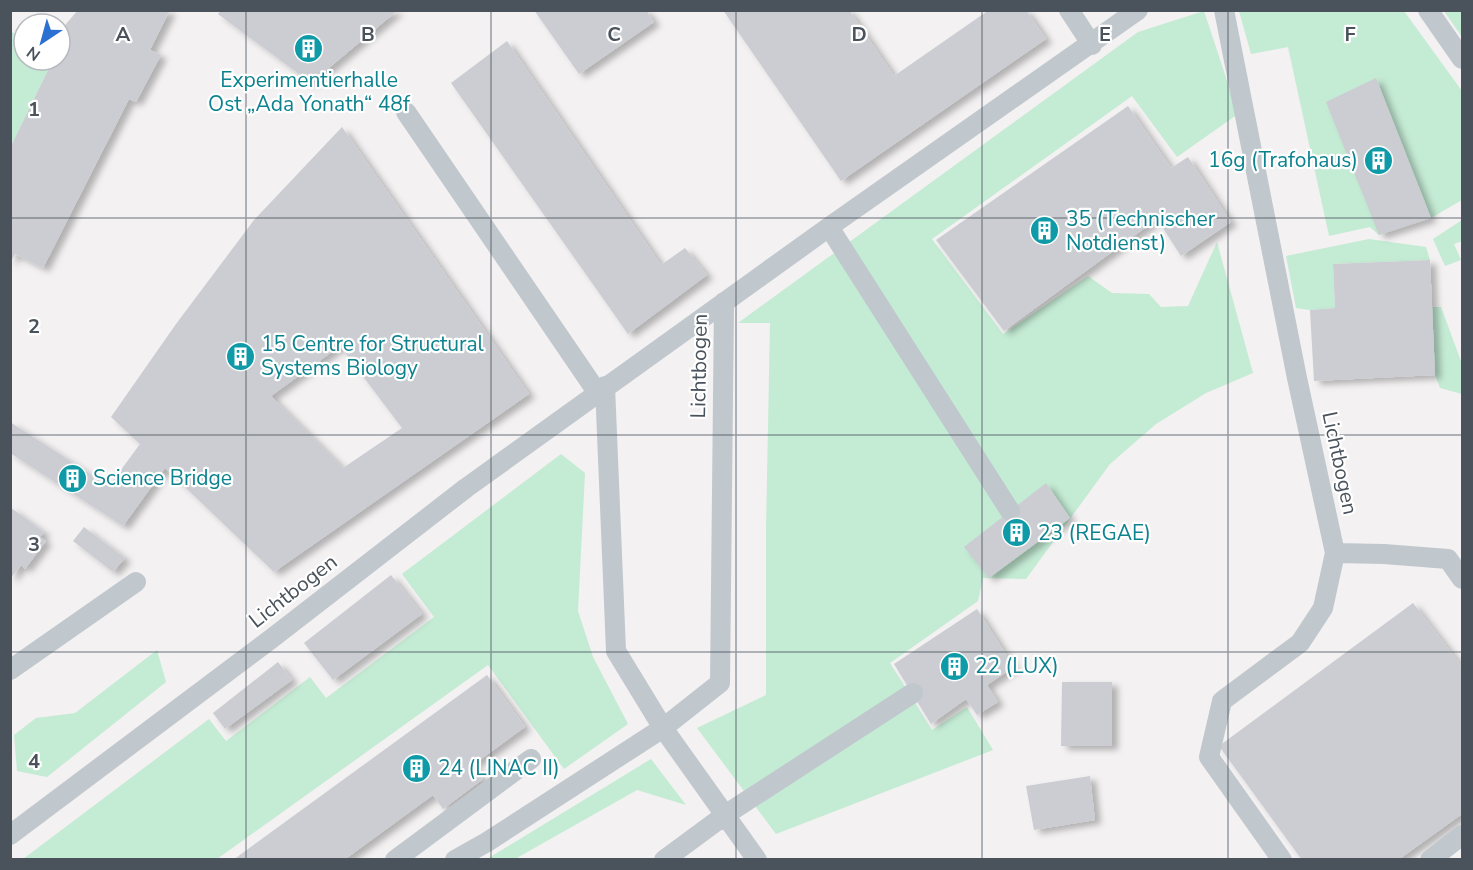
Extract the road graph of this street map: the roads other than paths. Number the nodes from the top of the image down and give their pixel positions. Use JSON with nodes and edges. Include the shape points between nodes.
{"nodes":[{"id":1,"x":1069,"y":10,"type":"edge"},
{"id":2,"x":1138,"y":10,"type":"edge"},
{"id":3,"x":1224,"y":10,"type":"edge"},
{"id":4,"x":1428,"y":10,"type":"edge"},
{"id":5,"x":1092,"y":45,"type":"junction"},
{"id":6,"x":1462,"y":59,"type":"edge"},
{"id":7,"x":406,"y":112,"type":"dead end"},
{"id":8,"x":829,"y":227,"type":"junction"},
{"id":9,"x":724,"y":302,"type":"junction"},
{"id":10,"x":601,"y":389,"type":"junction"},
{"id":11,"x":1010,"y":511,"type":"dead end"},
{"id":12,"x":1335,"y":553,"type":"junction"},
{"id":13,"x":1462,"y":579,"type":"edge"},
{"id":14,"x":136,"y":582,"type":"dead end"},
{"id":15,"x":10,"y":670,"type":"edge"},
{"id":16,"x":914,"y":693,"type":"dead end"},
{"id":17,"x":663,"y":728,"type":"junction"},
{"id":18,"x":531,"y":759,"type":"dead end"},
{"id":19,"x":725,"y":815,"type":"junction"},
{"id":20,"x":10,"y":835,"type":"edge"},
{"id":21,"x":1462,"y":835,"type":"edge"},
{"id":22,"x":395,"y":860,"type":"edge"},
{"id":23,"x":455,"y":860,"type":"edge"},
{"id":24,"x":664,"y":860,"type":"edge"},
{"id":25,"x":757,"y":860,"type":"edge"},
{"id":26,"x":1282,"y":860,"type":"edge"},
{"id":27,"x":1430,"y":860,"type":"edge"}],
"edges":[{"from":1,"to":5,"type":"lane"},
{"from":2,"to":5,"type":"lane","name":"Lichtbogen"},
{"from":3,"to":12,"type":"lane","name":"Lichtbogen"},
{"from":4,"to":6,"type":"lane"},
{"from":5,"to":8,"type":"lane","name":"Lichtbogen"},
{"from":7,"to":10,"type":"lane"},
{"from":8,"to":9,"type":"lane","name":"Lichtbogen"},
{"from":8,"to":11,"type":"lane"},
{"from":9,"to":10,"type":"lane","name":"Lichtbogen"},
{"from":9,"to":17,"type":"lane","name":"Lichtbogen","via":[[720,683]]},
{"from":10,"to":17,"type":"lane","via":[[616,651]]},
{"from":10,"to":20,"type":"lane","name":"Lichtbogen"},
{"from":12,"to":13,"type":"lane","via":[[1448,559]]},
{"from":12,"to":26,"type":"lane","name":"Lichtbogen","via":[[1323,608],[1300,643],[1222,701],[1209,758]]},
{"from":14,"to":15,"type":"lane"},
{"from":16,"to":19,"type":"lane"},
{"from":17,"to":19,"type":"lane"},
{"from":17,"to":23,"type":"lane","name":"Lichtbogen"},
{"from":18,"to":22,"type":"lane"},
{"from":19,"to":24,"type":"lane"},
{"from":19,"to":25,"type":"lane"},
{"from":21,"to":27,"type":"lane"}]}
